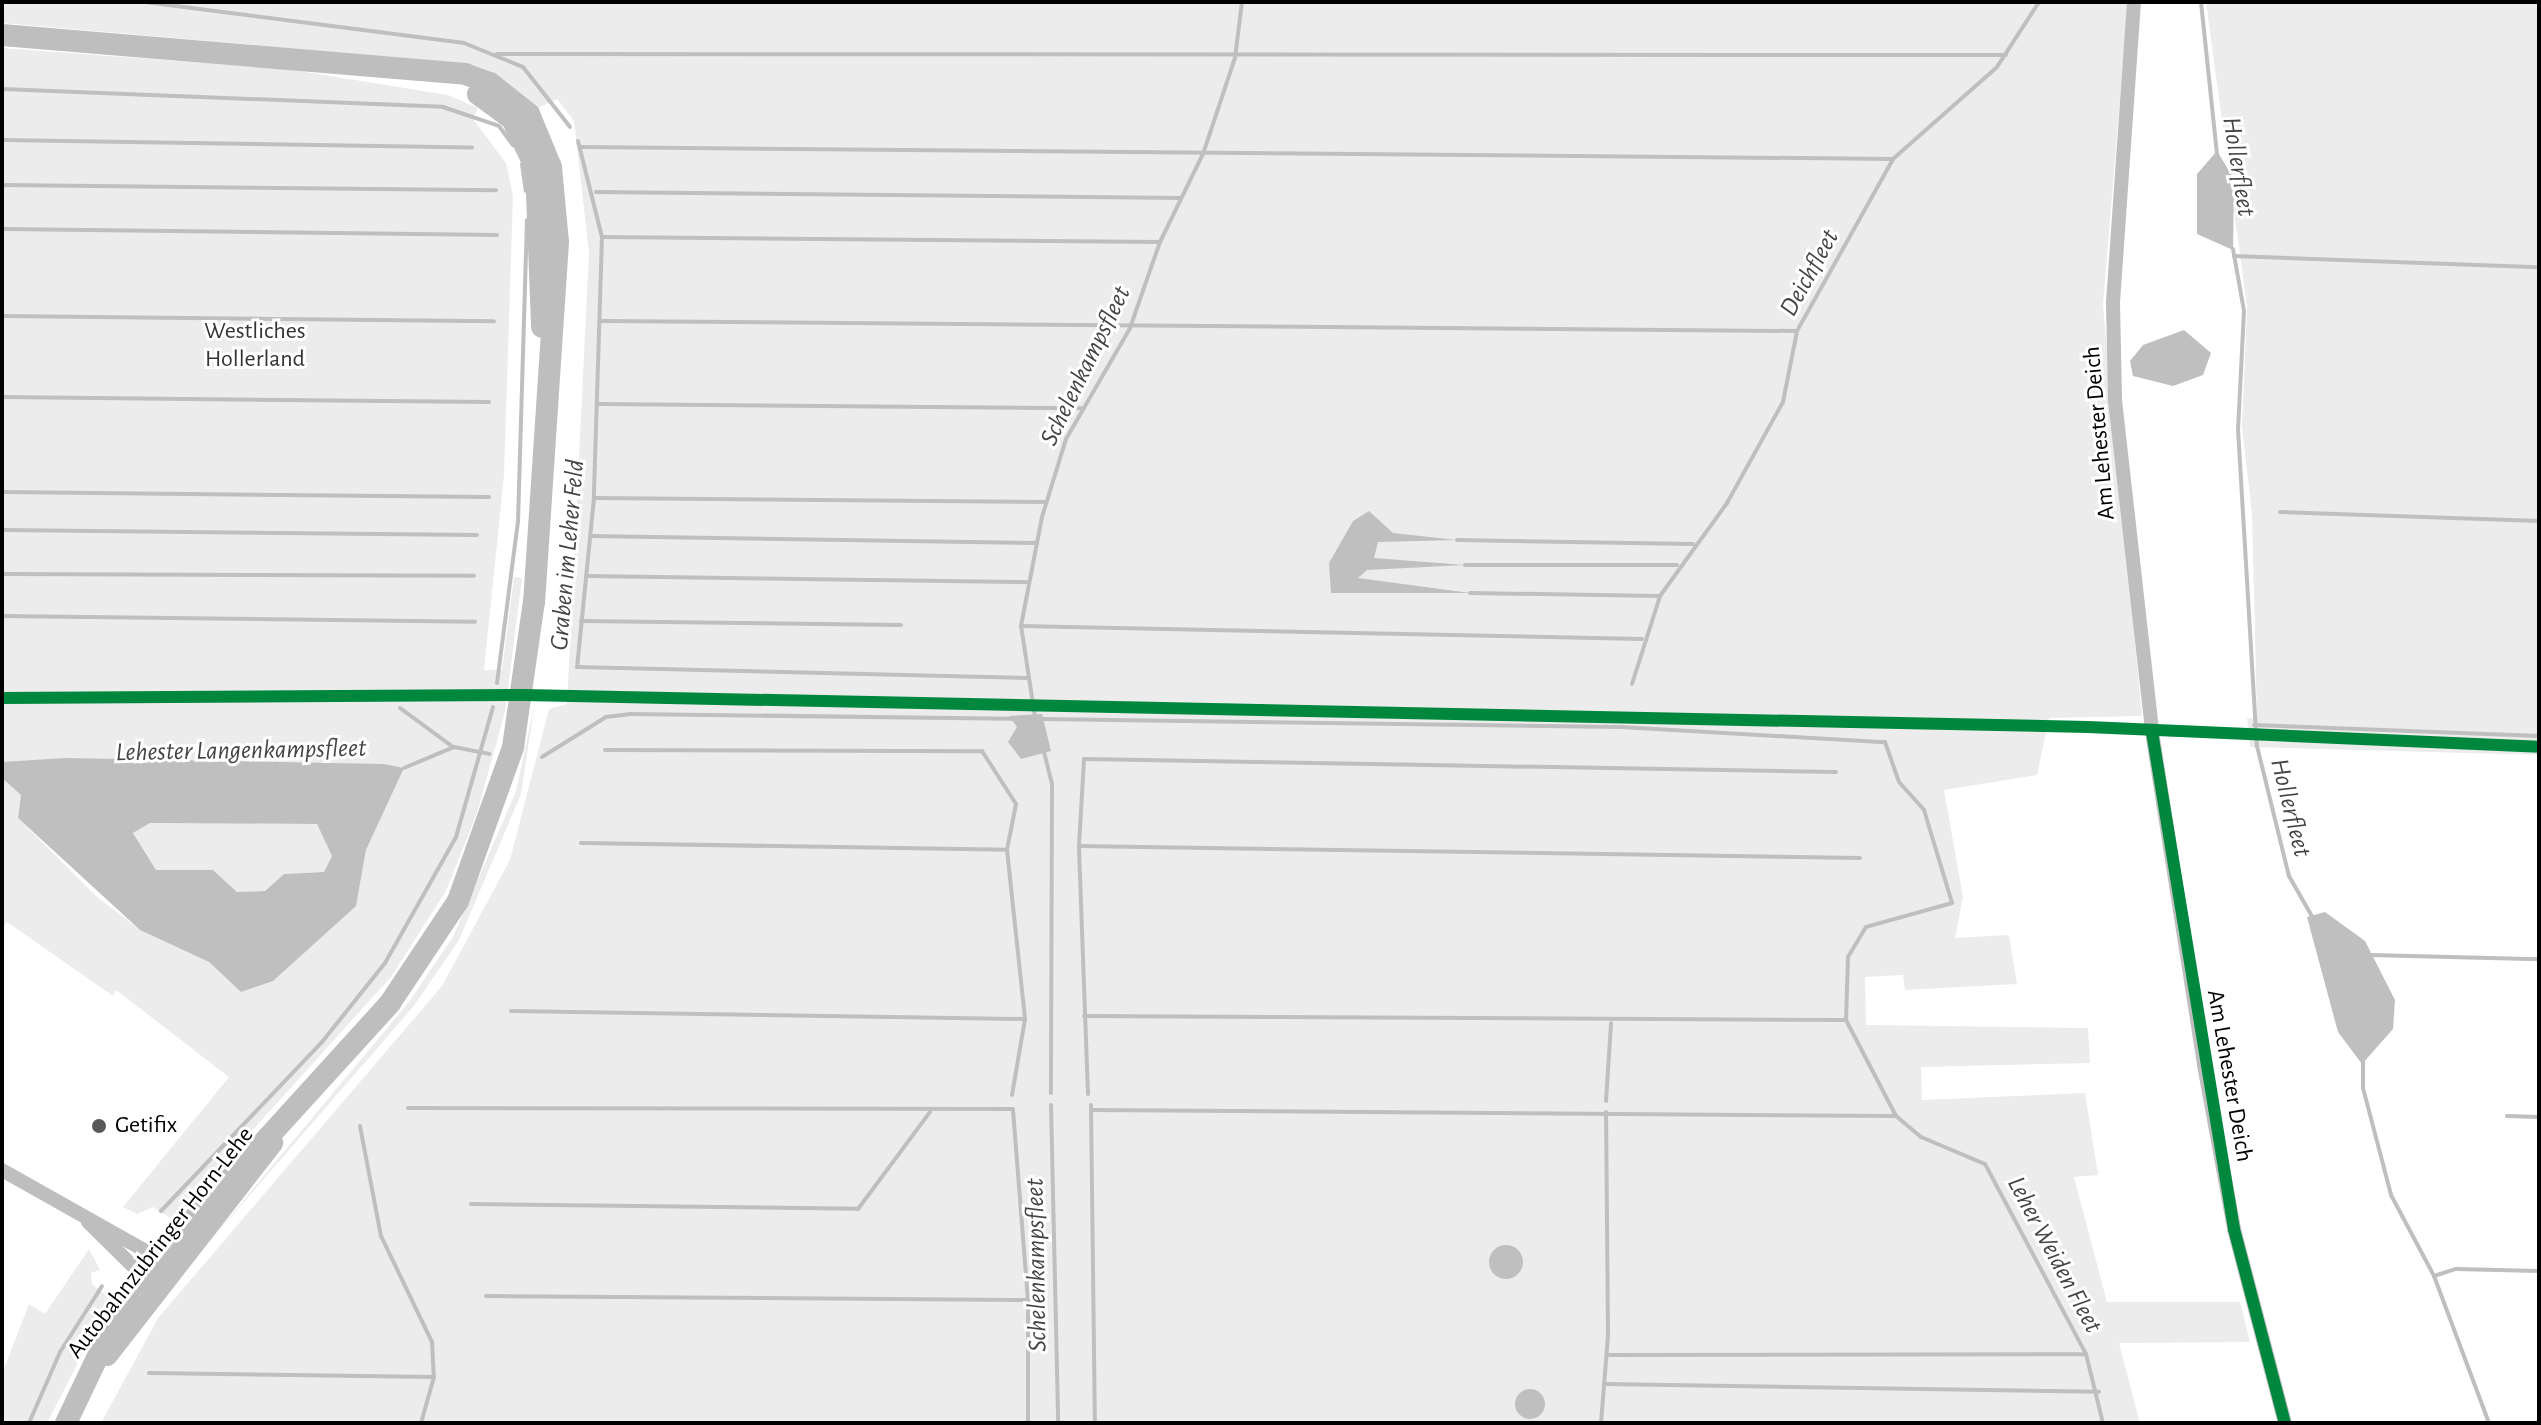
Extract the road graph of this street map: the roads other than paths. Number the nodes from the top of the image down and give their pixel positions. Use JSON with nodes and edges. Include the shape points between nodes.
{"nodes":[{"id":1,"x":2134,"y":2,"type":"edge"},
{"id":2,"x":2,"y":35,"type":"edge"},
{"id":3,"x":2,"y":1170,"type":"edge"},
{"id":4,"x":85,"y":1219,"type":"junction"},
{"id":5,"x":164,"y":1261,"type":"junction"},
{"id":6,"x":149,"y":1281,"type":"junction"},
{"id":7,"x":66,"y":1423,"type":"edge"},
{"id":8,"x":2285,"y":1423,"type":"edge"}],
"edges":[{"from":1,"to":8,"type":"street","name":"Am Lehester Deich","via":[[2113,303],[2115,400],[2152,732],[2204,1065],[2234,1229]]},
{"from":2,"to":5,"type":"main road","name":"Autobahnzubringer Horn-Lehe","via":[[465,74],[490,83],[529,114],[544,139],[558,242],[534,602],[513,747],[458,901],[390,1003]]},
{"from":3,"to":4,"type":"street"},
{"from":4,"to":5,"type":"street"},
{"from":4,"to":6,"type":"street"},
{"from":5,"to":6,"type":"main road","name":"Autobahnzubringer Horn-Lehe"},
{"from":6,"to":7,"type":"main road","name":"Autobahnzubringer Horn-Lehe"}]}
